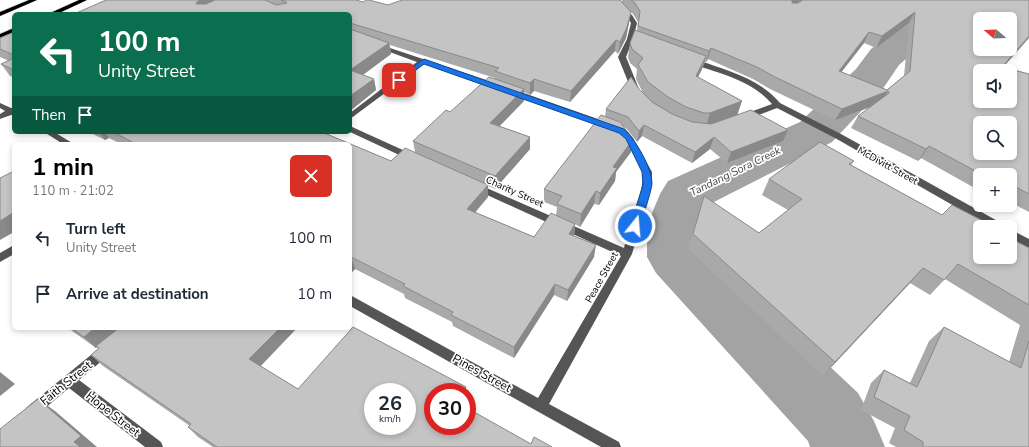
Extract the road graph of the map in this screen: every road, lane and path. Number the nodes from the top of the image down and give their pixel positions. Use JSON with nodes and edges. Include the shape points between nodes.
{"nodes":[{"id":1,"x":34,"y":0,"type":"edge"},
{"id":2,"x":84,"y":0,"type":"edge"},
{"id":3,"x":618,"y":0,"type":"edge"},
{"id":4,"x":56,"y":12,"type":"edge"},
{"id":5,"x":0,"y":14,"type":"edge"},
{"id":6,"x":12,"y":31,"type":"edge"},
{"id":7,"x":0,"y":36,"type":"edge"},
{"id":8,"x":372,"y":43,"type":"edge"},
{"id":9,"x":687,"y":59,"type":"edge"},
{"id":10,"x":424,"y":61,"type":"junction"},
{"id":11,"x":640,"y":97,"type":"edge"},
{"id":12,"x":0,"y":105,"type":"edge"},
{"id":13,"x":777,"y":105,"type":"junction"},
{"id":14,"x":12,"y":111,"type":"edge"},
{"id":15,"x":12,"y":112,"type":"edge"},
{"id":16,"x":352,"y":115,"type":"edge"},
{"id":17,"x":0,"y":118,"type":"edge"},
{"id":18,"x":740,"y":119,"type":"edge"},
{"id":19,"x":352,"y":130,"type":"edge"},
{"id":20,"x":52,"y":134,"type":"edge"},
{"id":21,"x":66,"y":142,"type":"edge"},
{"id":22,"x":423,"y":162,"type":"edge"},
{"id":23,"x":466,"y":182,"type":"edge"},
{"id":24,"x":987,"y":220,"type":"edge"},
{"id":25,"x":1017,"y":237,"type":"edge"},
{"id":26,"x":1029,"y":244,"type":"edge"},
{"id":27,"x":12,"y":250,"type":"edge"},
{"id":28,"x":627,"y":254,"type":"junction"},
{"id":29,"x":0,"y":258,"type":"edge"},
{"id":30,"x":352,"y":301,"type":"edge"},
{"id":31,"x":115,"y":342,"type":"edge"},
{"id":32,"x":69,"y":380,"type":"junction"},
{"id":33,"x":541,"y":406,"type":"junction"},
{"id":34,"x":23,"y":418,"type":"edge"},
{"id":35,"x":156,"y":447,"type":"edge"},
{"id":36,"x":614,"y":447,"type":"edge"}],
"edges":[{"from":1,"to":5,"type":"main road"},
{"from":2,"to":4,"type":"main road"},
{"from":3,"to":11,"type":"street","via":[[617,5],[634,23],[633,40],[622,57]]},
{"from":6,"to":7,"type":"main road"},
{"from":8,"to":10,"type":"street","name":"Peace Street"},
{"from":9,"to":13,"type":"street","name":"McDivitt Street","via":[[754,85],[769,94]]},
{"from":10,"to":16,"type":"street"},
{"from":10,"to":28,"type":"street","name":"Peace Street","via":[[622,131],[629,138],[647,172],[648,185]]},
{"from":12,"to":14,"type":"street"},
{"from":13,"to":18,"type":"street"},
{"from":13,"to":24,"type":"street","name":"McDivitt Street","via":[[838,136]]},
{"from":15,"to":17,"type":"street"},
{"from":19,"to":22,"type":"street"},
{"from":20,"to":21,"type":"street"},
{"from":23,"to":28,"type":"street","name":"Charity Street"},
{"from":25,"to":26,"type":"street"},
{"from":27,"to":29,"type":"street"},
{"from":28,"to":33,"type":"street","name":"Peace Street"},
{"from":30,"to":33,"type":"street","name":"Pines Street"},
{"from":31,"to":32,"type":"street","name":"Faith Street"},
{"from":32,"to":34,"type":"street","name":"Faith Street"},
{"from":32,"to":35,"type":"street","name":"Hope Street"},
{"from":33,"to":36,"type":"street","name":"Pines Street"}]}
